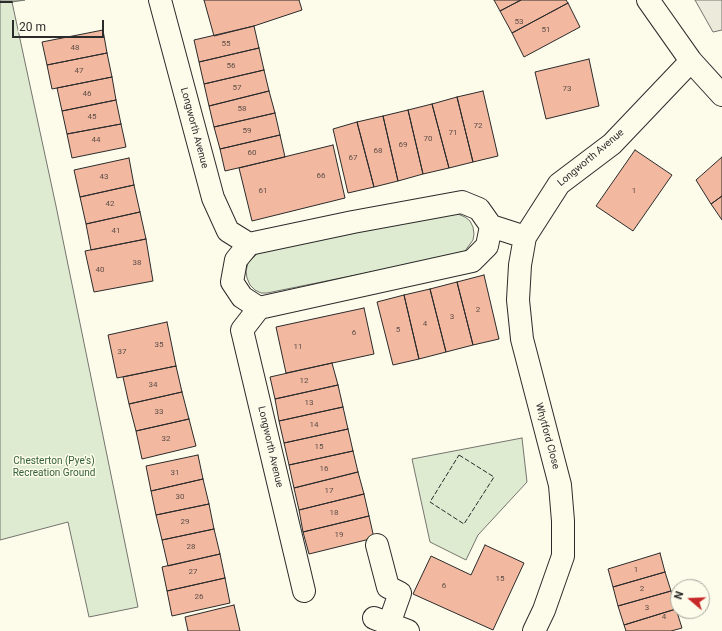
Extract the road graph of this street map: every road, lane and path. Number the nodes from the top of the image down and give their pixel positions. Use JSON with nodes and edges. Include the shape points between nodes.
{"nodes":[{"id":1,"x":160,"y":0,"type":"edge"},
{"id":2,"x":648,"y":0,"type":"edge"},
{"id":3,"x":691,"y":61,"type":"junction"},
{"id":4,"x":722,"y":95,"type":"edge"},
{"id":5,"x":491,"y":226,"type":"junction"},
{"id":6,"x":525,"y":237,"type":"junction"},
{"id":7,"x":248,"y":244,"type":"junction"},
{"id":8,"x":259,"y":308,"type":"junction"},
{"id":9,"x":377,"y":545,"type":"dead end"},
{"id":10,"x":304,"y":591,"type":"dead end"},
{"id":11,"x":390,"y":624,"type":"edge"},
{"id":12,"x":534,"y":631,"type":"edge"}],
"edges":[{"from":1,"to":7,"type":"street","name":"Longworth Avenue","via":[[213,198],[228,231]]},
{"from":2,"to":3,"type":"street"},
{"from":3,"to":4,"type":"street"},
{"from":3,"to":6,"type":"street","name":"Longworth Avenue","via":[[612,144],[558,184]]},
{"from":5,"to":6,"type":"street"},
{"from":5,"to":7,"type":"street","via":[[479,209],[462,202]]},
{"from":5,"to":8,"type":"street","via":[[486,246],[472,261]]},
{"from":6,"to":12,"type":"street","name":"Whytford Close","via":[[518,300],[522,339],[560,485],[563,521],[563,556]]},
{"from":7,"to":8,"type":"street","via":[[236,260],[232,282],[242,297]]},
{"from":8,"to":10,"type":"street","name":"Longworth Avenue","via":[[242,330]]},
{"from":9,"to":11,"type":"street","via":[[388,587],[400,593]]}]}
